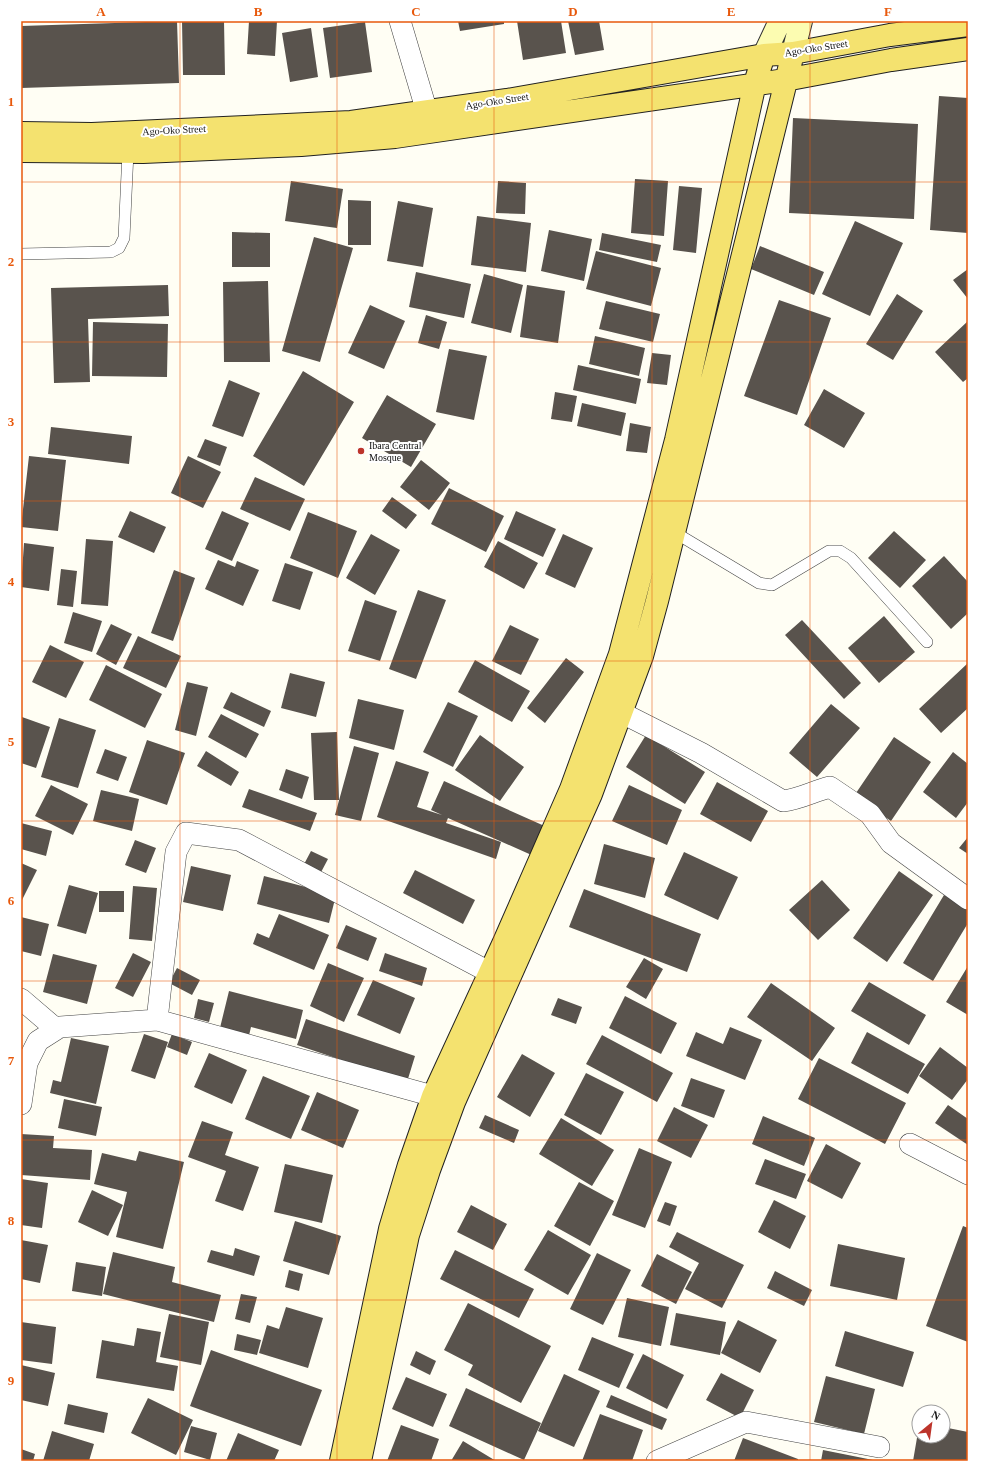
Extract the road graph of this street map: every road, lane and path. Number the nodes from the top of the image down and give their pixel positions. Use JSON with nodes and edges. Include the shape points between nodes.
{"nodes":[{"id":1,"x":400,"y":21,"type":"edge"},
{"id":2,"x":780,"y":21,"type":"edge"},
{"id":3,"x":801,"y":21,"type":"edge"},
{"id":4,"x":968,"y":25,"type":"edge"},
{"id":5,"x":968,"y":49,"type":"edge"},
{"id":6,"x":793,"y":53,"type":"junction"},
{"id":7,"x":764,"y":55,"type":"junction"},
{"id":8,"x":785,"y":80,"type":"junction"},
{"id":9,"x":755,"y":83,"type":"junction"},
{"id":10,"x":427,"y":112,"type":"junction"},
{"id":11,"x":21,"y":133,"type":"edge"},
{"id":12,"x":21,"y":152,"type":"edge"},
{"id":13,"x":128,"y":152,"type":"junction"},
{"id":14,"x":21,"y":254,"type":"edge"},
{"id":15,"x":674,"y":532,"type":"junction"},
{"id":16,"x":927,"y":642,"type":"dead end"},
{"id":17,"x":622,"y":713,"type":"junction"},
{"id":18,"x":968,"y":899,"type":"edge"},
{"id":19,"x":489,"y":972,"type":"junction"},
{"id":20,"x":21,"y":999,"type":"edge"},
{"id":21,"x":158,"y":1020,"type":"junction"},
{"id":22,"x":56,"y":1029,"type":"junction"},
{"id":23,"x":433,"y":1096,"type":"junction"},
{"id":24,"x":21,"y":1104,"type":"edge"},
{"id":25,"x":910,"y":1144,"type":"dead end"},
{"id":26,"x":968,"y":1174,"type":"edge"},
{"id":27,"x":879,"y":1447,"type":"dead end"},
{"id":28,"x":342,"y":1461,"type":"edge"},
{"id":29,"x":360,"y":1461,"type":"edge"},
{"id":30,"x":657,"y":1461,"type":"edge"}],
"edges":[{"from":1,"to":10,"type":"street"},
{"from":2,"to":7,"type":"street"},
{"from":3,"to":6,"type":"street"},
{"from":4,"to":6,"type":"main road","name":"Ago-Oko Street","via":[[890,35]]},
{"from":5,"to":8,"type":"main road","via":[[891,60]]},
{"from":6,"to":7,"type":"main road","name":"Ago-Oko Street"},
{"from":6,"to":8,"type":"main road"},
{"from":7,"to":9,"type":"main road"},
{"from":7,"to":10,"type":"main road","name":"Ago-Oko Street"},
{"from":8,"to":9,"type":"main road"},
{"from":8,"to":15,"type":"main road"},
{"from":9,"to":13,"type":"main road","via":[[395,137],[301,145]]},
{"from":9,"to":19,"type":"main road","via":[[676,440],[620,654],[571,789]]},
{"from":10,"to":11,"type":"main road","name":"Ago-Oko Street","via":[[351,122],[92,134]]},
{"from":12,"to":13,"type":"main road"},
{"from":13,"to":14,"type":"lane","via":[[124,238],[120,248],[111,252]]},
{"from":15,"to":16,"type":"lane","via":[[759,582],[772,585],[829,551],[840,551],[851,558]]},
{"from":15,"to":17,"type":"main road","via":[[658,602]]},
{"from":17,"to":18,"type":"street","via":[[702,753],[783,801],[830,787],[870,814],[892,843]]},
{"from":17,"to":29,"type":"main road","via":[[591,794],[454,1102],[429,1170],[408,1235]]},
{"from":19,"to":21,"type":"street","via":[[239,840],[186,833],[176,852]]},
{"from":19,"to":23,"type":"main road"},
{"from":20,"to":22,"type":"street"},
{"from":21,"to":22,"type":"street"},
{"from":21,"to":23,"type":"street"},
{"from":22,"to":24,"type":"street","via":[[38,1041],[27,1063]]},
{"from":23,"to":28,"type":"main road","via":[[390,1229]]},
{"from":25,"to":26,"type":"street"},
{"from":27,"to":30,"type":"street","via":[[746,1422]]}]}
